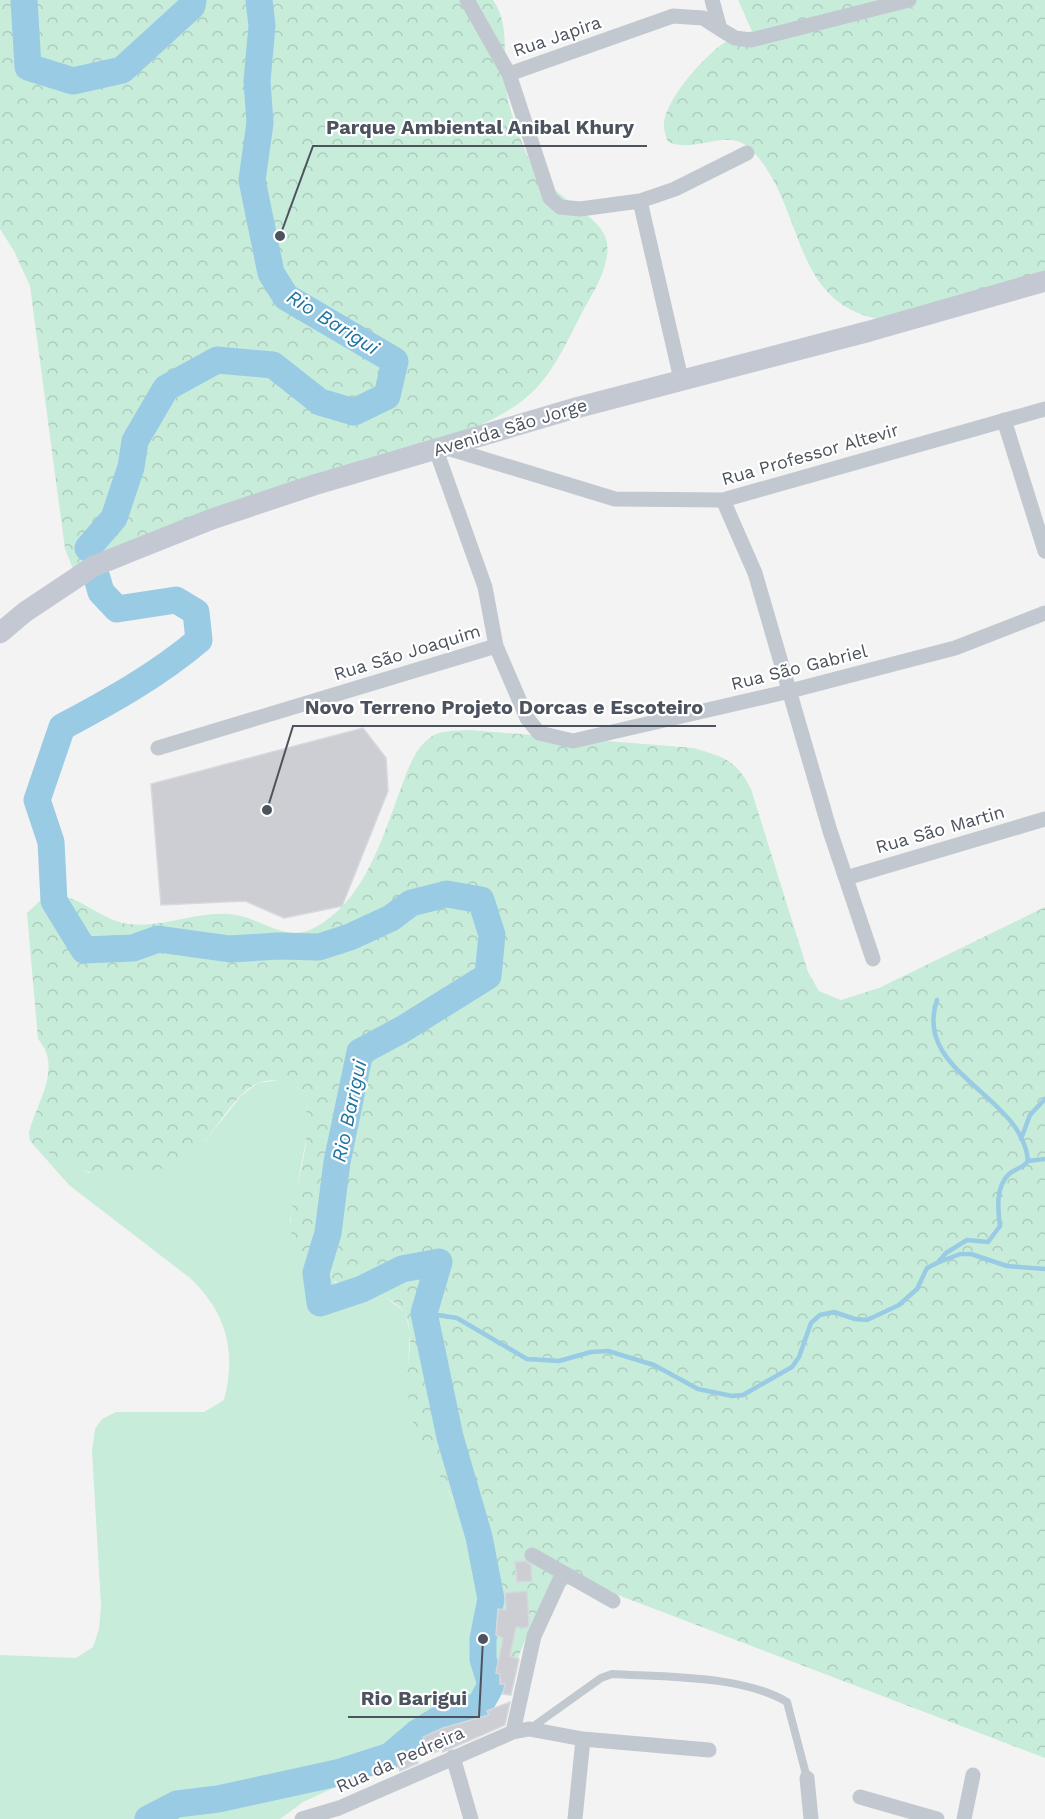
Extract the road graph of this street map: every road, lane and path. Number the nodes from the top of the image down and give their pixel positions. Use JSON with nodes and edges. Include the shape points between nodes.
{"nodes":[{"id":1,"x":467,"y":0,"type":"edge"},
{"id":2,"x":712,"y":0,"type":"edge"},
{"id":3,"x":909,"y":0,"type":"edge"},
{"id":4,"x":720,"y":29,"type":"junction"},
{"id":5,"x":508,"y":74,"type":"junction"},
{"id":6,"x":747,"y":153,"type":"dead end"},
{"id":7,"x":640,"y":201,"type":"junction"},
{"id":8,"x":1045,"y":281,"type":"edge"},
{"id":9,"x":681,"y":379,"type":"junction"},
{"id":10,"x":1045,"y":409,"type":"edge"},
{"id":11,"x":1004,"y":420,"type":"junction"},
{"id":12,"x":440,"y":448,"type":"junction"},
{"id":13,"x":723,"y":500,"type":"junction"},
{"id":14,"x":1045,"y":551,"type":"edge"},
{"id":15,"x":1045,"y":613,"type":"edge"},
{"id":16,"x":0,"y":633,"type":"edge"},
{"id":17,"x":496,"y":646,"type":"junction"},
{"id":18,"x":789,"y":691,"type":"junction"},
{"id":19,"x":158,"y":748,"type":"dead end"},
{"id":20,"x":1045,"y":819,"type":"edge"},
{"id":21,"x":846,"y":878,"type":"junction"},
{"id":22,"x":873,"y":959,"type":"dead end"},
{"id":23,"x":532,"y":1556,"type":"dead end"},
{"id":24,"x":563,"y":1574,"type":"junction"},
{"id":25,"x":613,"y":1601,"type":"dead end"},
{"id":26,"x":529,"y":1729,"type":"junction"},
{"id":27,"x":513,"y":1732,"type":"junction"},
{"id":28,"x":583,"y":1739,"type":"junction"},
{"id":29,"x":709,"y":1749,"type":"dead end"},
{"id":30,"x":453,"y":1757,"type":"junction"},
{"id":31,"x":973,"y":1775,"type":"dead end"},
{"id":32,"x":807,"y":1778,"type":"joint"},
{"id":33,"x":860,"y":1797,"type":"dead end"},
{"id":34,"x":302,"y":1819,"type":"edge"},
{"id":35,"x":471,"y":1819,"type":"edge"},
{"id":36,"x":575,"y":1819,"type":"edge"},
{"id":37,"x":811,"y":1819,"type":"edge"},
{"id":38,"x":937,"y":1819,"type":"edge"},
{"id":39,"x":964,"y":1819,"type":"edge"}],
"edges":[{"from":1,"to":5,"type":"street"},
{"from":2,"to":4,"type":"street"},
{"from":3,"to":4,"type":"street","name":"Rua Japira","via":[[751,40],[735,38]]},
{"from":4,"to":5,"type":"street","name":"Rua Japira","via":[[703,18],[674,16]]},
{"from":5,"to":7,"type":"street","via":[[550,198],[560,207],[580,209]]},
{"from":6,"to":7,"type":"street","via":[[675,189]]},
{"from":7,"to":9,"type":"street"},
{"from":8,"to":9,"type":"street","name":"Avenida São Jorge"},
{"from":9,"to":12,"type":"street","name":"Avenida São Jorge"},
{"from":10,"to":11,"type":"street","name":"Rua Professor Altevir"},
{"from":11,"to":13,"type":"street","name":"Rua Professor Altevir"},
{"from":11,"to":14,"type":"street"},
{"from":12,"to":13,"type":"street","name":"Rua Professor Altevir","via":[[615,499]]},
{"from":12,"to":16,"type":"street","name":"Avenida São Jorge","via":[[212,519],[94,566]]},
{"from":12,"to":17,"type":"street","name":"Rua São Gabriel","via":[[485,587]]},
{"from":13,"to":18,"type":"street","via":[[755,573]]},
{"from":15,"to":18,"type":"street","name":"Rua São Gabriel","via":[[955,648]]},
{"from":17,"to":18,"type":"street","name":"Rua São Gabriel","via":[[527,718],[539,733],[552,738],[573,741]]},
{"from":17,"to":19,"type":"street","name":"Rua São Joaquim"},
{"from":18,"to":21,"type":"street"},
{"from":20,"to":21,"type":"street","name":"Rua São Martin"},
{"from":21,"to":22,"type":"street"},
{"from":23,"to":24,"type":"street"},
{"from":24,"to":25,"type":"street"},
{"from":24,"to":27,"type":"street","via":[[534,1636]]},
{"from":26,"to":27,"type":"street","name":"Rua da Pedreira"},
{"from":26,"to":28,"type":"street"},
{"from":26,"to":32,"type":"lane","via":[[612,1674],[712,1679],[787,1702]]},
{"from":27,"to":30,"type":"street","name":"Rua da Pedreira"},
{"from":28,"to":29,"type":"street"},
{"from":28,"to":36,"type":"street"},
{"from":30,"to":34,"type":"street","name":"Rua da Pedreira","via":[[339,1808]]},
{"from":30,"to":35,"type":"street"},
{"from":31,"to":39,"type":"street"},
{"from":32,"to":37,"type":"street"},
{"from":33,"to":38,"type":"street"}]}
